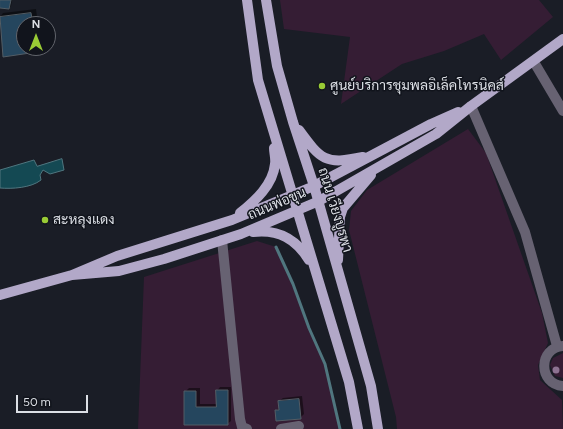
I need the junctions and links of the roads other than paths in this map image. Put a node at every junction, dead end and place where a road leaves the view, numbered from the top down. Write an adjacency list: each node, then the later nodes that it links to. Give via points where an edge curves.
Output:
1 (247, 0): 8 (main road, via 258,80)
2 (266, 0): 7 (main road, ถนน เวียงบูรพา, via 277,66)
3 (563, 39): 4 (main road, ถนนพ่อขุน)
4 (534, 62): 5 (main road, ถนนพ่อขุน); 6 (street)
5 (471, 106): 9 (main road, ถนนพ่อขุน); 10 (main road, ถนนพ่อขุน, via 436,134); 22 (street, via 525,232)
6 (563, 111)
7 (293, 122): 9 (main road, via 319,155 332,161); 11 (main road, ถนน เวียงบูรพา)
8 (273, 131): 12 (main road); 15 (main road, via 275,164 271,180 250,206)
9 (374, 154): 11 (main road, ถนนพ่อขุน)
10 (378, 168): 13 (main road, ถนนพ่อขุน); 18 (main road, via 343,208 340,217)
11 (314, 186): 12 (main road, ถนนพ่อขุน); 13 (main road, ถนน เวียงบูรพา)
12 (293, 195): 14 (main road); 15 (main road, ถนนพ่อขุน)
13 (319, 201): 14 (main road, ถนนพ่อขุน); 18 (main road, ถนน เวียงบูรพา)
14 (298, 210): 16 (main road, ถนนพ่อขุน); 19 (main road)
15 (232, 220): 20 (main road, ถนนพ่อขุน, via 117,256)
16 (241, 234): 17 (main road, ถนนพ่อขุน); 19 (main road, via 263,231 279,233 302,249)
17 (222, 240): 20 (main road, ถนนพ่อขุน, via 119,271); 25 (street, via 240,419 242,427)
18 (337, 267): 28 (main road, ถนน เวียงบูรพา, via 371,386)
19 (317, 272): 27 (main road, via 349,382)
20 (72, 276): 21 (main road, ถนนพ่อขุน)
21 (0, 294)
22 (560, 346): 23 (street, via 545,357 544,370 550,380)
23 (563, 386)
24 (299, 426): 26 (street)
25 (247, 429)
26 (281, 429)
27 (358, 429)
28 (378, 429)

